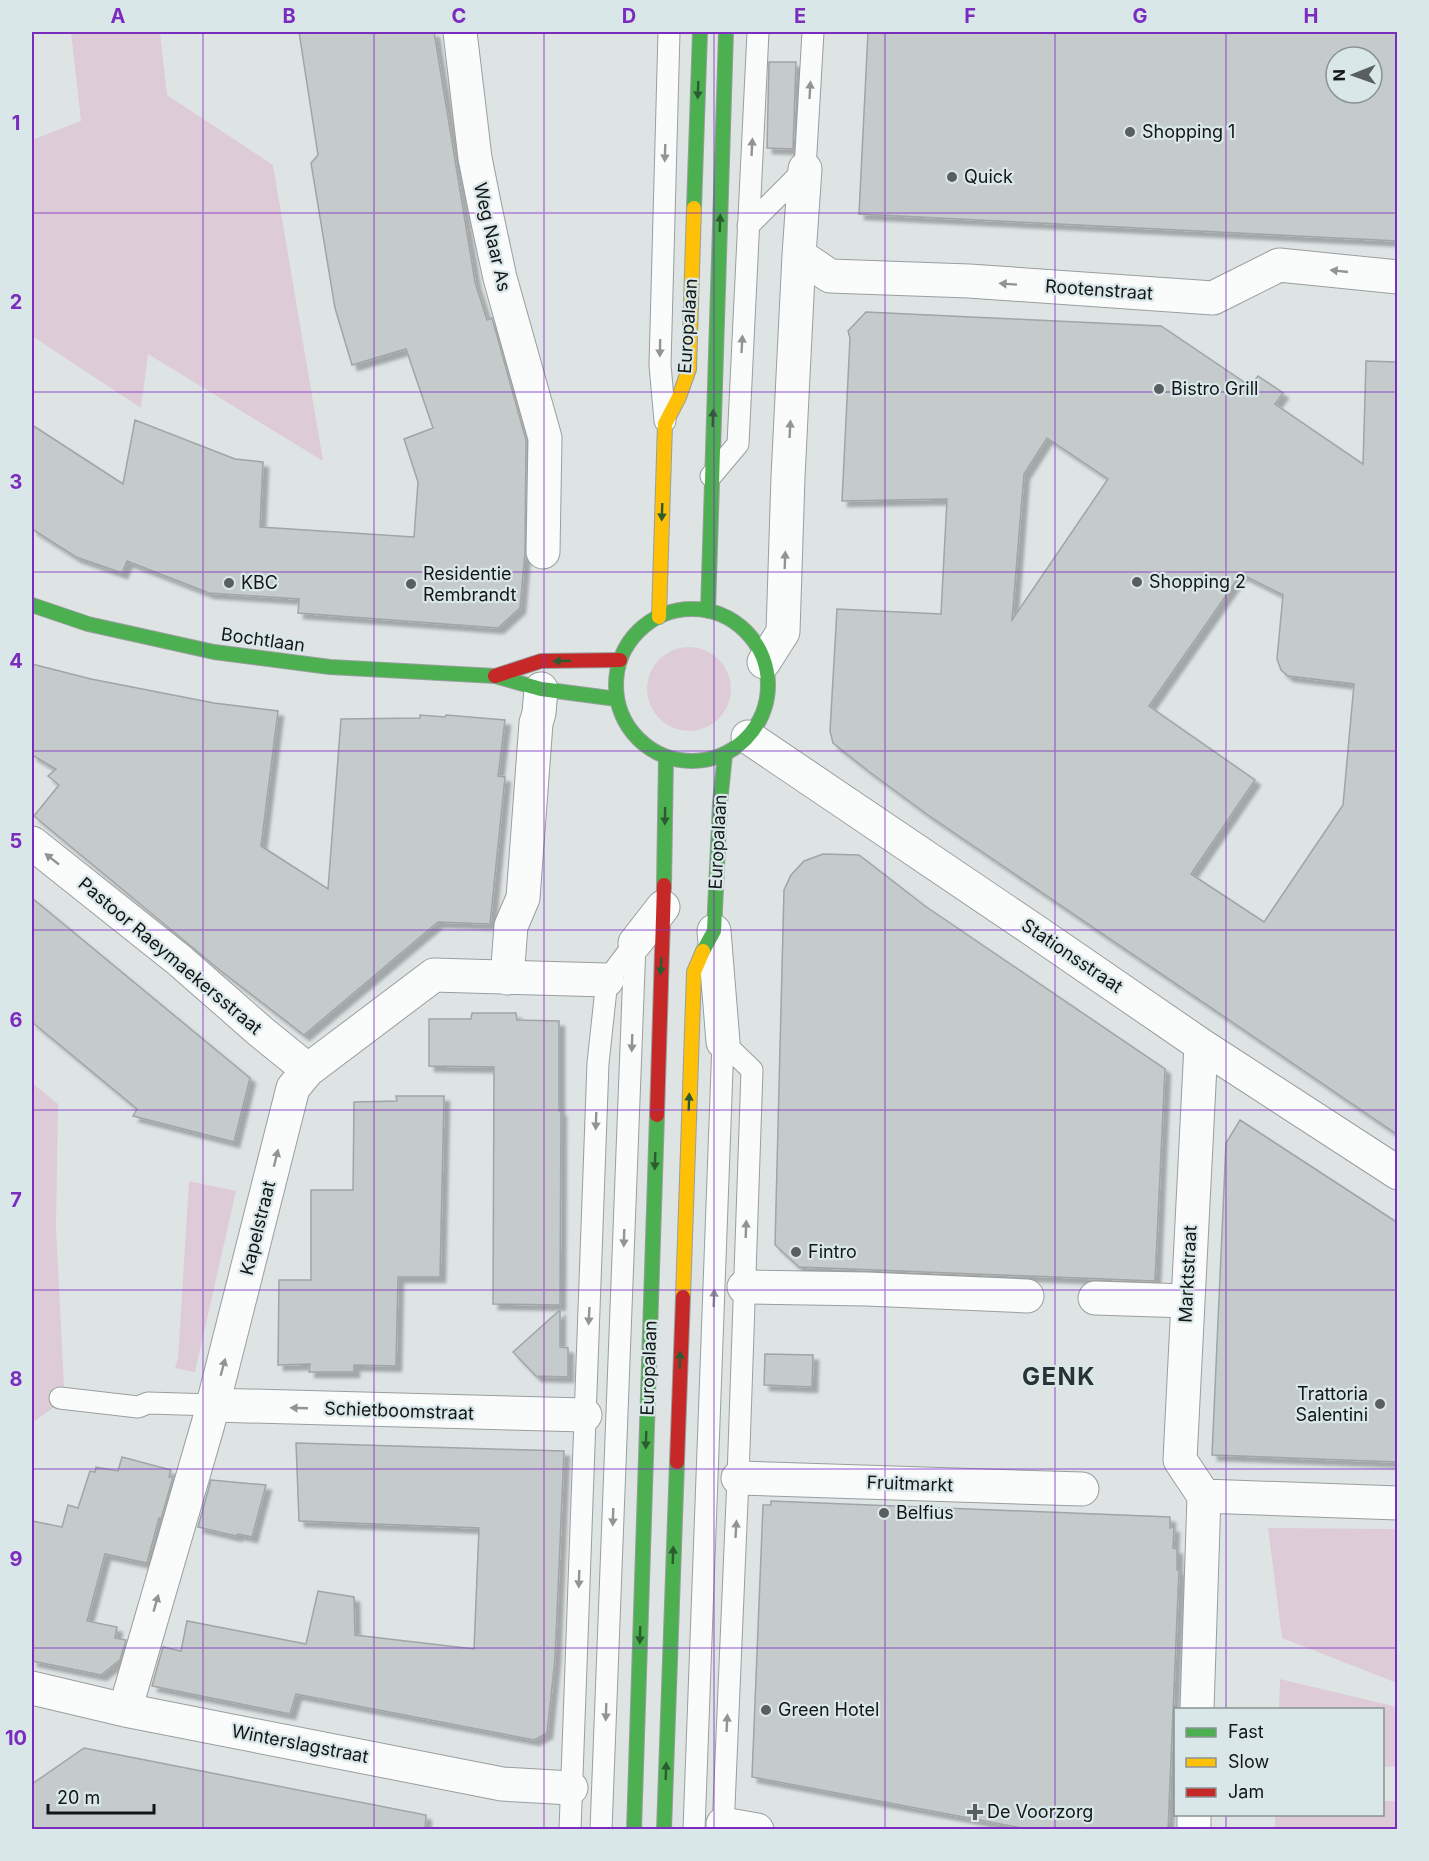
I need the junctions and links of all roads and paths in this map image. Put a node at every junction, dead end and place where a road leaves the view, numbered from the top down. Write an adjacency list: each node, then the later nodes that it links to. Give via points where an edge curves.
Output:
1 (459, 32): 13 (street, Weg Naar As, via 485,208 500,278 545,438)
2 (669, 32): 11 (lane, one-way to 11, via 660,365)
3 (700, 32): 11 (main road, Europalaan, one-way to 11, via 688,369)
4 (726, 32): 12 (main road, Europalaan, one-way to 4)
5 (758, 32): 8 (lane, one-way to 5)
6 (813, 32): 7 (lane, one-way to 6)
7 (805, 169): 8 (lane); 9 (street)
8 (748, 226): 12 (lane, one-way to 8, via 738,444)
9 (798, 255): 10 (street, Rootenstraat, one-way to 9, via 1279,265 1213,298 830,276); 18 (street, one-way to 9, via 783,632)
10 (1398, 277)
11 (665, 424): 16 (main road, Europalaan, one-way to 16)
12 (711, 476): 15 (main road, Europalaan)
13 (543, 552)
14 (32, 605): 19 (main road, Bochtlaan, via 88,624 214,652 330,667)
15 (708, 611): 16 (main road, Europalaan, via 676,611); 18 (main road, Europalaan, via 733,621 752,639)
16 (659, 617): 17 (main road, Europalaan, via 643,627)
17 (620, 660): 19 (main road, Bochtlaan, one-way to 19, via 541,661); 21 (main road, Europalaan)
18 (764, 662): 22 (main road, Europalaan, via 766,702 759,721)
19 (495, 676): 20 (main road, Bochtlaan)
20 (541, 689): 21 (main road, Bochtlaan); 28 (street, via 523,898 511,926)
21 (617, 699): 23 (main road, Europalaan, via 634,735)
22 (736, 746): 23 (main road, Europalaan, via 704,760 687,762); 26 (main road, Europalaan, via 720,802); 31 (street, Stationsstraat, via 778,757)
23 (666, 757): 25 (main road, Europalaan, one-way to 25)
24 (32, 843): 32 (street, Pastoor Raeymaekersstraat, one-way to 24, via 179,960)
25 (663, 908): 27 (street); 52 (main road, Europalaan, one-way to 52)
26 (714, 930): 30 (street, Europalaan); 53 (main road, Europalaan, one-way to 26, via 694,972)
27 (635, 943): 29 (lane); 51 (lane, Europalaan, one-way to 51)
28 (507, 978): 29 (street, Kapelstraat); 32 (street, Kapelstraat, via 434,975)
29 (608, 980): 40 (lane, one-way to 40, via 598,1063)
30 (723, 1042): 34 (lane, one-way to 30, via 752,1070); 49 (lane, Europalaan, one-way to 30)
31 (1201, 1045): 33 (street, Stationsstraat); 37 (street, Marktstraat)
32 (308, 1070): 39 (street, Kapelstraat, one-way to 32, via 293,1088)
33 (1398, 1173)
34 (751, 1288): 35 (street); 41 (lane)
35 (1027, 1296)
36 (1095, 1298): 37 (street)
37 (1187, 1301): 43 (street, Marktstraat, via 1180,1460)
38 (60, 1398): 39 (lane, via 138,1407 148,1403)
39 (213, 1405): 40 (street, Schietboomstraat, one-way to 39); 47 (street, Kapelstraat, one-way to 39)
40 (585, 1415): 48 (lane, one-way to 48)
41 (738, 1478): 42 (street, Fruitmarkt); 49 (lane, one-way to 41)
42 (1082, 1489)
43 (1204, 1496): 44 (street); 46 (street)
44 (1398, 1503)
45 (32, 1688): 47 (street, Winterslagstraat)
46 (1197, 1708)
47 (125, 1710): 48 (street, Winterslagstraat, via 502,1784)
48 (571, 1788): 50 (lane)
49 (713, 1828): 54 (street)
50 (570, 1830)
51 (601, 1830)
52 (634, 1830)
53 (664, 1830)
54 (757, 1830)

